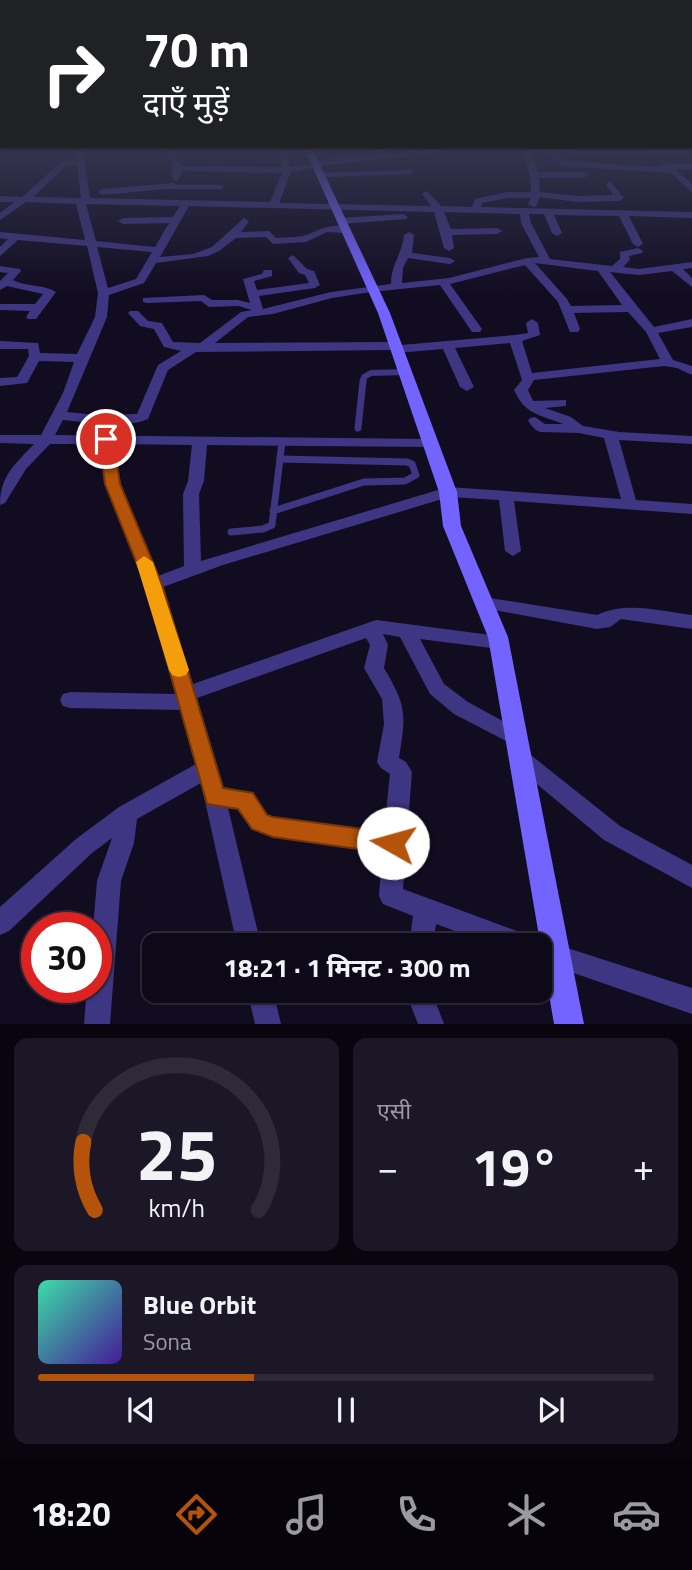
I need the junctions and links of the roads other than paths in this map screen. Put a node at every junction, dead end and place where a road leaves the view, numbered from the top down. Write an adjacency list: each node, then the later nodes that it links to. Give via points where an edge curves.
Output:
1 (84, 198): 11 (street); 12 (street); 35 (street)
2 (168, 198): 12 (street)
3 (277, 198): 14 (street)
4 (330, 198): 24 (main road)
5 (430, 198): 16 (street)
6 (494, 198): 17 (street, via 478,201)
7 (535, 198): 18 (street)
8 (574, 198): 9 (street); 20 (street)
9 (619, 198)
10 (0, 199): 11 (street)
11 (23, 199): 22 (street)
12 (166, 203): 13 (street)
13 (186, 203): 14 (street); 25 (street)
14 (274, 205): 24 (street)
15 (404, 208): 16 (street); 24 (street); 24 (street, via 402,218)
16 (439, 209): 17 (street); 29 (street)
17 (476, 210): 18 (street)
18 (527, 211): 19 (street); 41 (street, via 526,223)
19 (548, 212): 20 (street); 30 (street)
20 (578, 212): 21 (street)
21 (623, 214): 23 (street); 46 (street, via 638,248 624,254 624,262)
22 (0, 217)
23 (690, 217)
24 (340, 219): 32 (street, via 306,239 278,242 269,234); 53 (main road)
25 (174, 220): 26 (street); 38 (street)
26 (123, 221)
27 (244, 221): 32 (street)
28 (497, 231): 29 (street)
29 (448, 232): 36 (street)
30 (557, 233)
31 (0, 235): 34 (street)
32 (235, 235): 38 (street, via 197,258)
33 (408, 235): 39 (street)
34 (15, 237): 35 (street); 37 (street)
35 (94, 246): 38 (street); 54 (street)
36 (449, 248)
37 (0, 253)
38 (155, 255): 54 (street, via 136,284)
39 (407, 256): 42 (street); 52 (street, via 396,273)
40 (293, 258): 55 (street, via 316,285)
41 (545, 260): 43 (street); 46 (street)
42 (450, 261)
43 (527, 261): 49 (street); 60 (street)
44 (692, 265): 45 (street)
45 (674, 267): 46 (street, via 639,272); 51 (street)
46 (607, 268): 58 (street)
47 (0, 269): 50 (street, via 16,271)
48 (268, 272): 55 (street, via 248,279)
49 (443, 281): 52 (street); 64 (street)
50 (3, 284): 57 (street, via 50,292 35,313)
51 (692, 284)
52 (397, 286): 53 (street)
53 (373, 289): 59 (street); 71 (main road)
54 (104, 293): 73 (street, via 101,317)
55 (253, 294): 59 (street)
56 (147, 300): 59 (street, via 204,298 209,303 237,303)
57 (0, 307)
58 (631, 307): 60 (street); 66 (street)
59 (259, 310): 70 (street, via 242,316)
60 (566, 310): 65 (street)
61 (134, 313): 70 (street, via 144,324 159,326 170,346)
62 (532, 323): 67 (street, via 534,335)
63 (692, 323): 66 (street)
64 (476, 329)
65 (574, 329)
66 (651, 331): 74 (street)
67 (515, 339): 69 (street); 77 (street)
68 (0, 345): 72 (street, via 34,346)
69 (448, 346): 71 (street); 79 (street)
70 (197, 348): 71 (street); 83 (street, via 162,369 143,416)
71 (397, 348): 76 (main road)
72 (35, 356): 73 (street); 78 (street, via 22,380)
73 (83, 358): 82 (street)
74 (667, 363): 75 (street, via 680,363); 77 (street)
75 (692, 371)
76 (405, 372): 85 (lane, via 364,376); 94 (main road)
77 (527, 378): 81 (street, via 521,390)
78 (0, 382)
79 (467, 387)
80 (561, 404): 81 (street)
81 (531, 405): 86 (street)
82 (59, 415): 83 (street); 88 (street)
83 (113, 419): 90 (street)
84 (535, 421): 86 (street, via 541,428)
85 (358, 428)
86 (579, 429): 87 (street)
87 (610, 433): 91 (street); 99 (street)
88 (47, 438): 89 (street); 90 (street); 98 (street, via 20,467)
89 (0, 439)
90 (107, 439): 92 (street); 105 (street, via 113,484)
91 (692, 440)
92 (201, 441): 93 (street); 104 (street, via 191,494)
93 (282, 442): 94 (street); 95 (lane)
94 (430, 443): 96 (main road)
95 (280, 459): 101 (lane); 101 (lane, via 407,462 416,475 405,481 364,482)
96 (448, 492): 97 (street); 104 (street); 106 (main road, via 452,526)
97 (506, 496): 99 (street); 103 (street)
98 (0, 500)
99 (630, 505): 100 (street)
100 (692, 509)
101 (274, 511): 102 (lane, via 268,528)
102 (230, 532)
103 (513, 551)
104 (193, 570): 105 (street)
105 (153, 584): 111 (street)
106 (484, 603): 107 (street, via 597,622 621,613); 110 (main road)
107 (692, 622)
108 (371, 629): 109 (street); 111 (street); 117 (street, via 379,645 374,668 392,699 394,724 388,762 401,772)
109 (405, 629): 110 (street); 113 (street, via 437,689)
110 (499, 642): 113 (main road)
111 (187, 698): 112 (street); 114 (street)
112 (70, 700)
113 (518, 748): 118 (street, via 611,833); 124 (main road)
114 (208, 768): 115 (street); 116 (street)
115 (215, 797): 117 (street, via 245,800 260,822 273,827); 121 (street)
116 (127, 814): 120 (street, via 84,846); 130 (street, via 109,881)
117 (393, 843): 119 (street, via 391,896)
118 (692, 877)
119 (426, 910): 122 (street); 123 (street)
120 (0, 923)
121 (246, 933)
122 (423, 933)
123 (492, 933)
124 (544, 933)
125 (552, 954): 127 (street)
126 (552, 968): 133 (main road)
127 (692, 1001)
128 (263, 1003): 131 (street)
129 (423, 1003): 132 (street)
130 (97, 1024)
131 (268, 1024)
132 (431, 1024)
133 (569, 1024)

